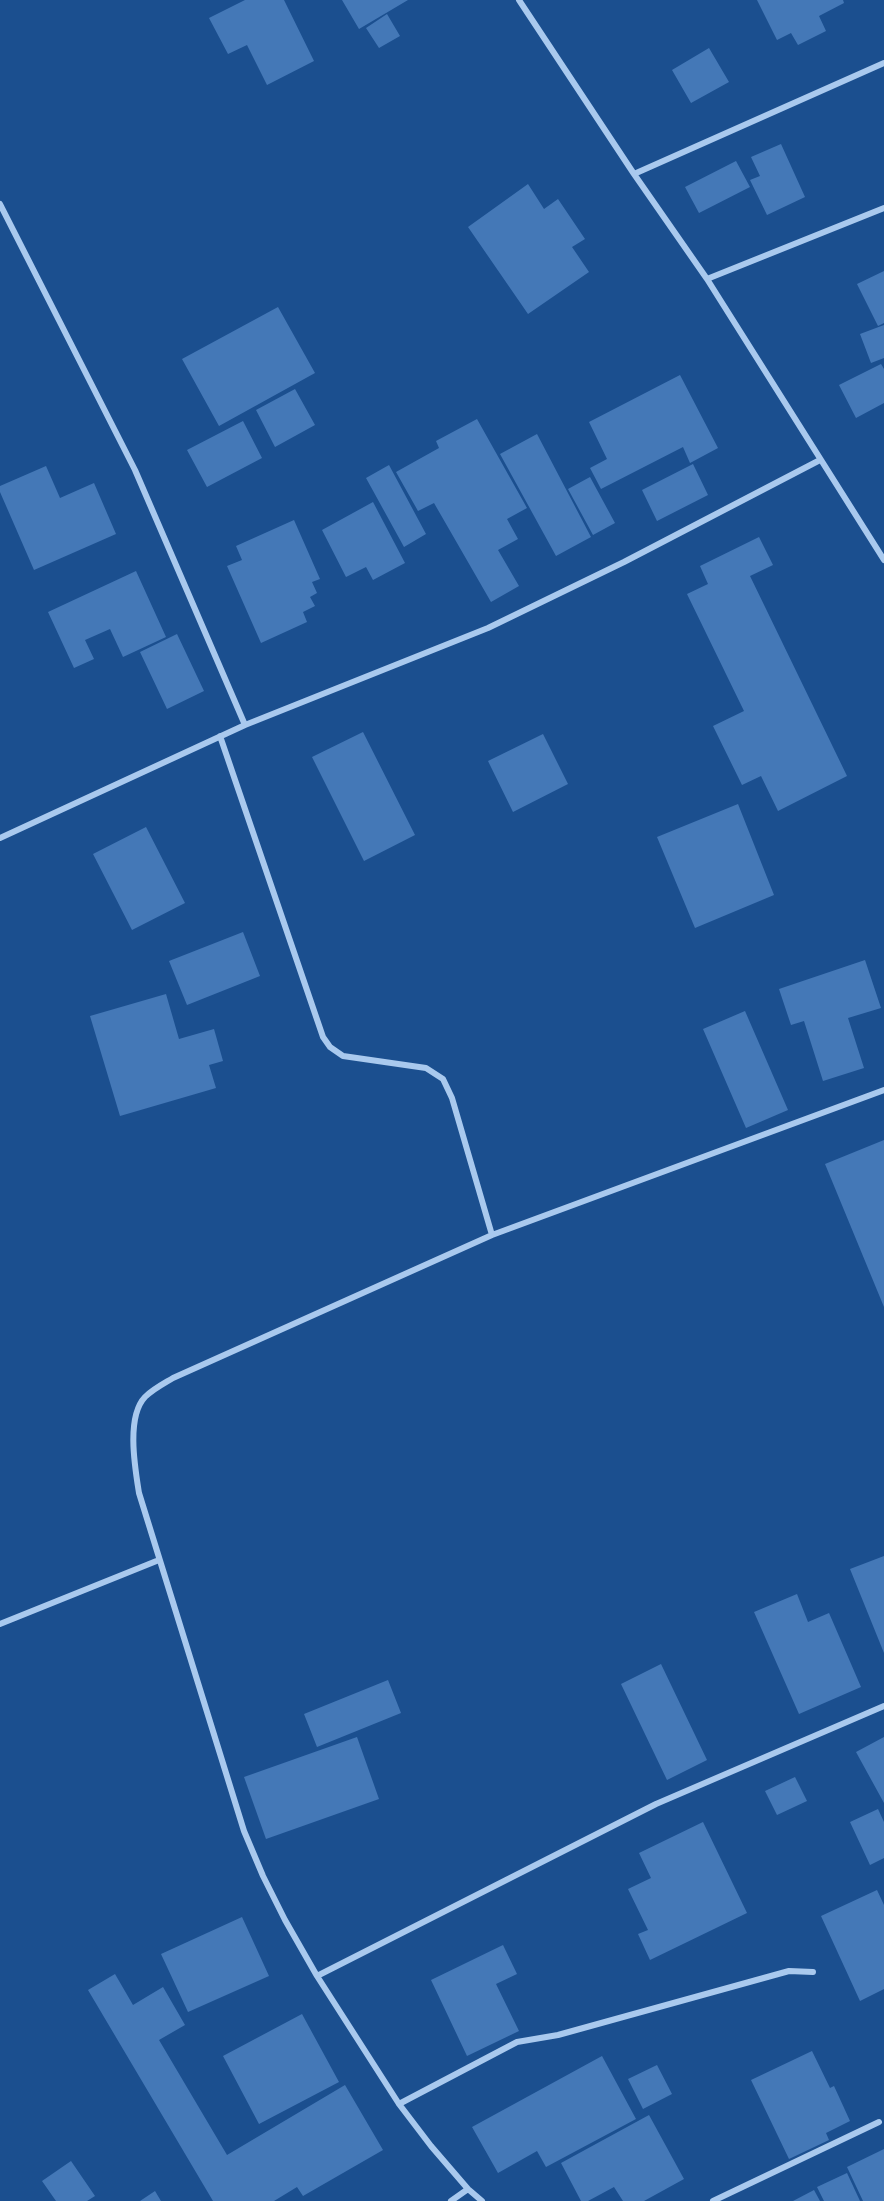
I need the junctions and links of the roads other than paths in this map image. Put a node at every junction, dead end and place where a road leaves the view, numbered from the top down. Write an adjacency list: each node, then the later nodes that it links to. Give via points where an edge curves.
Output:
1 (519, 0): 3 (street)
2 (884, 63): 3 (street)
3 (634, 174): 6 (street)
4 (0, 204): 9 (street, via 135,470)
5 (884, 208): 6 (street)
6 (707, 279): 7 (street)
7 (820, 460): 8 (street); 9 (street, via 488,628)
8 (884, 560)
9 (245, 725): 10 (street)
10 (220, 736): 11 (street); 13 (street, via 323,1037 343,1056 426,1068 443,1079)
11 (0, 838)
12 (884, 1090): 13 (street)
13 (492, 1235): 14 (street, via 173,1378 144,1398 137,1413 133,1460)
14 (159, 1560): 15 (street); 18 (street, via 254,1857)
15 (0, 1624)
16 (884, 1706): 18 (street, via 656,1804)
17 (813, 1972): 19 (street, via 789,1971 558,2035 517,2042)
18 (317, 1976): 19 (street)
19 (399, 2104): 21 (street)
20 (879, 2122): 24 (street)
21 (468, 2189): 22 (street); 23 (street)
22 (451, 2201)
23 (482, 2201)
24 (713, 2201)

